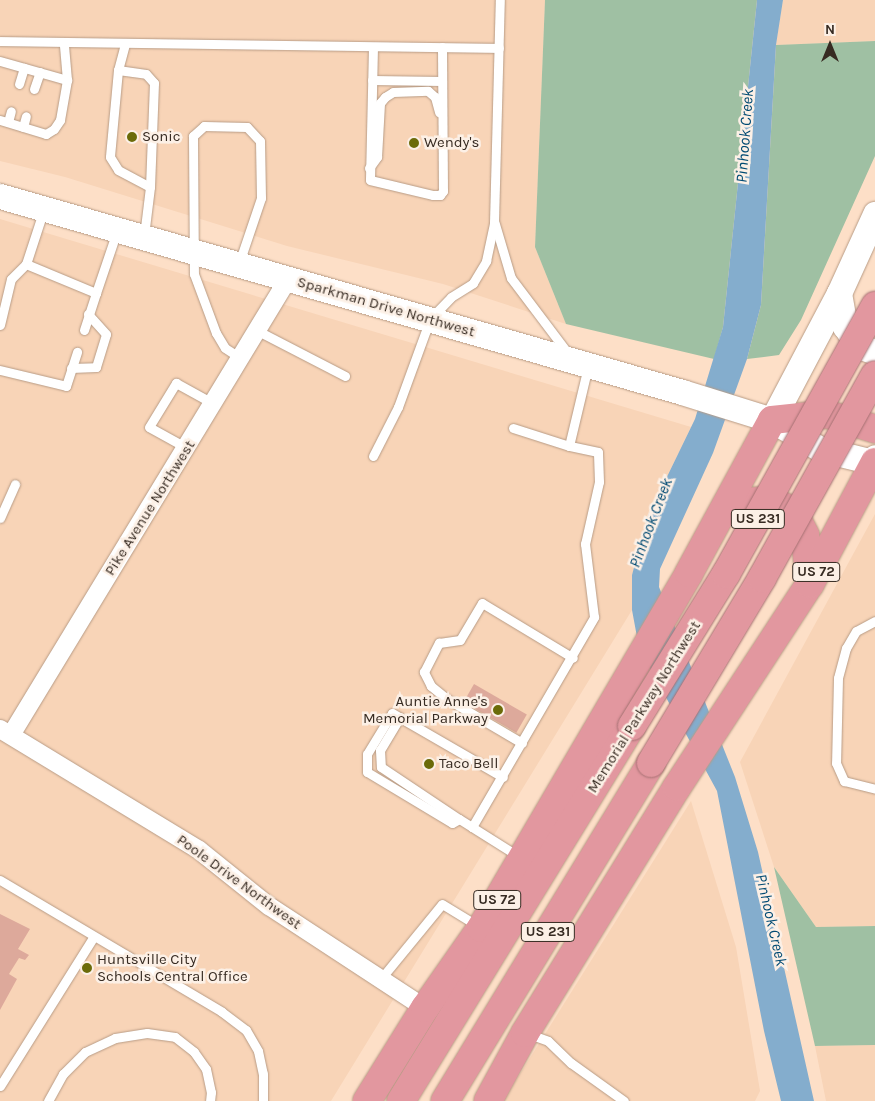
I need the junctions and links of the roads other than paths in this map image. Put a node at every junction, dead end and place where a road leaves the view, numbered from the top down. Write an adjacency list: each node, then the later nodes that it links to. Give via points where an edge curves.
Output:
1 (500, 0): 7 (lane)
2 (0, 41): 3 (lane)
3 (64, 43): 4 (lane); 12 (lane)
4 (125, 44): 5 (lane); 10 (lane)
5 (374, 47): 6 (lane); 13 (lane)
6 (442, 47): 7 (lane); 14 (lane)
7 (499, 48): 27 (lane)
8 (0, 61): 9 (lane)
9 (24, 68): 11 (lane); 15 (lane)
10 (118, 70): 23 (lane, via 110,157 118,170); 23 (lane, via 146,74 154,83)
11 (40, 72): 12 (lane); 16 (lane)
12 (67, 80): 21 (lane, via 60,120 54,129 46,134)
13 (372, 80): 14 (lane); 22 (lane)
14 (442, 81): 20 (lane)
15 (19, 84)
16 (34, 89)
17 (11, 112): 19 (lane)
18 (26, 116): 21 (lane)
19 (4, 121): 21 (lane)
20 (443, 124): 22 (lane, via 440,195 375,183 370,180); 22 (lane, via 435,97 428,91 393,92 380,103 377,157)
21 (23, 126)
22 (369, 168)
23 (150, 187): 29 (lane)
24 (0, 196): 25 (main road, Sparkman Drive Northwest)
25 (45, 209): 28 (main road, Sparkman Drive Northwest); 31 (lane)
26 (875, 214): 35 (main road)
27 (494, 222): 38 (lane, via 486,261 473,283 451,297); 45 (lane, via 512,278)
28 (117, 230): 29 (main road, Sparkman Drive Northwest); 34 (lane)
29 (144, 238): 30 (main road, Sparkman Drive Northwest)
30 (196, 252): 32 (main road, Sparkman Drive Northwest); 32 (lane, via 192,214 193,136 204,126 247,127 260,141 261,198); 44 (lane, via 194,274 202,299 226,348)
31 (26, 264): 34 (lane); 39 (lane, via 11,279)
32 (238, 266): 33 (main road, Sparkman Drive Northwest)
33 (288, 279): 38 (main road, Sparkman Drive Northwest); 41 (street, Pike Avenue Northwest)
34 (96, 293): 37 (lane)
35 (839, 293): 43 (main road, via 845,326 858,346); 51 (main road)
36 (875, 306): 83 (highway, Memorial Parkway Northwest / US 231, bridge, via 726,574)
37 (88, 314): 40 (lane); 46 (lane, via 106,334 96,367)
38 (430, 319): 45 (main road, Sparkman Drive Northwest); 56 (lane, via 398,407)
39 (0, 324)
40 (84, 330)
41 (258, 331): 44 (street, Pike Avenue Northwest); 48 (lane)
42 (76, 352): 46 (lane)
43 (875, 352)
44 (242, 359): 50 (street, Pike Avenue Northwest)
45 (580, 361): 51 (main road, Sparkman Drive Northwest); 54 (lane)
46 (72, 368): 47 (lane, via 66,386)
47 (0, 370)
48 (345, 376)
49 (875, 376): 84 (highway, US 231, bridge, via 762,578)
50 (214, 404): 55 (street, Pike Avenue Northwest); 55 (lane, via 176,382 149,427)
51 (772, 420): 53 (highway, Sparkman Drive Northwest, via 828,414); 57 (main road, Sparkman Drive Northwest, via 820,449); 60 (highway, US 72)
52 (513, 428): 54 (lane)
53 (875, 429)
54 (569, 446): 63 (lane, via 598,452 599,482 585,544 594,617)
55 (187, 448): 65 (street, Pike Avenue Northwest)
56 (373, 456)
57 (874, 460): 61 (highway, US 72)
58 (15, 484): 59 (lane)
59 (0, 518)
60 (718, 519): 61 (highway, via 746,501 771,500 793,511 805,535); 71 (highway, US 72)
61 (810, 584): 77 (highway, US 72, via 678,787)
62 (875, 621): 68 (lane, via 856,631 846,648 838,678 836,763 844,781)
63 (573, 658): 66 (lane); 66 (lane, via 482,603 460,640 439,643 424,672 431,686 447,700)
64 (396, 715): 67 (lane); 69 (lane, via 380,750 381,767); 69 (lane, via 367,754 367,772 452,823)
65 (6, 732): 75 (street, Poole Drive Northwest, via 199,850 269,906)
66 (522, 744): 67 (lane)
67 (502, 777): 70 (lane)
68 (875, 789)
69 (459, 819): 70 (lane)
70 (472, 827): 71 (lane)
71 (520, 857): 73 (highway, US 72)
72 (0, 880): 74 (lane)
73 (481, 928): 75 (lane, via 442,904); 76 (highway, US 72)
74 (93, 938): 78 (lane); 81 (lane, via 222,1012 246,1030 258,1051 263,1074)
75 (379, 981): 76 (street, Poole Drive Northwest)
76 (425, 1008): 82 (highway, US 72)
77 (525, 1033): 85 (highway, US 72); 86 (lane, via 548,1041 571,1063)
78 (0, 1086)
79 (48, 1101): 80 (lane, via 63,1074 85,1052 115,1038 147,1032 175,1036 194,1052 206,1069 212,1092)
80 (210, 1101)
81 (263, 1101)
82 (367, 1101)
83 (401, 1101)
84 (445, 1101)
85 (488, 1101)
86 (624, 1101)

